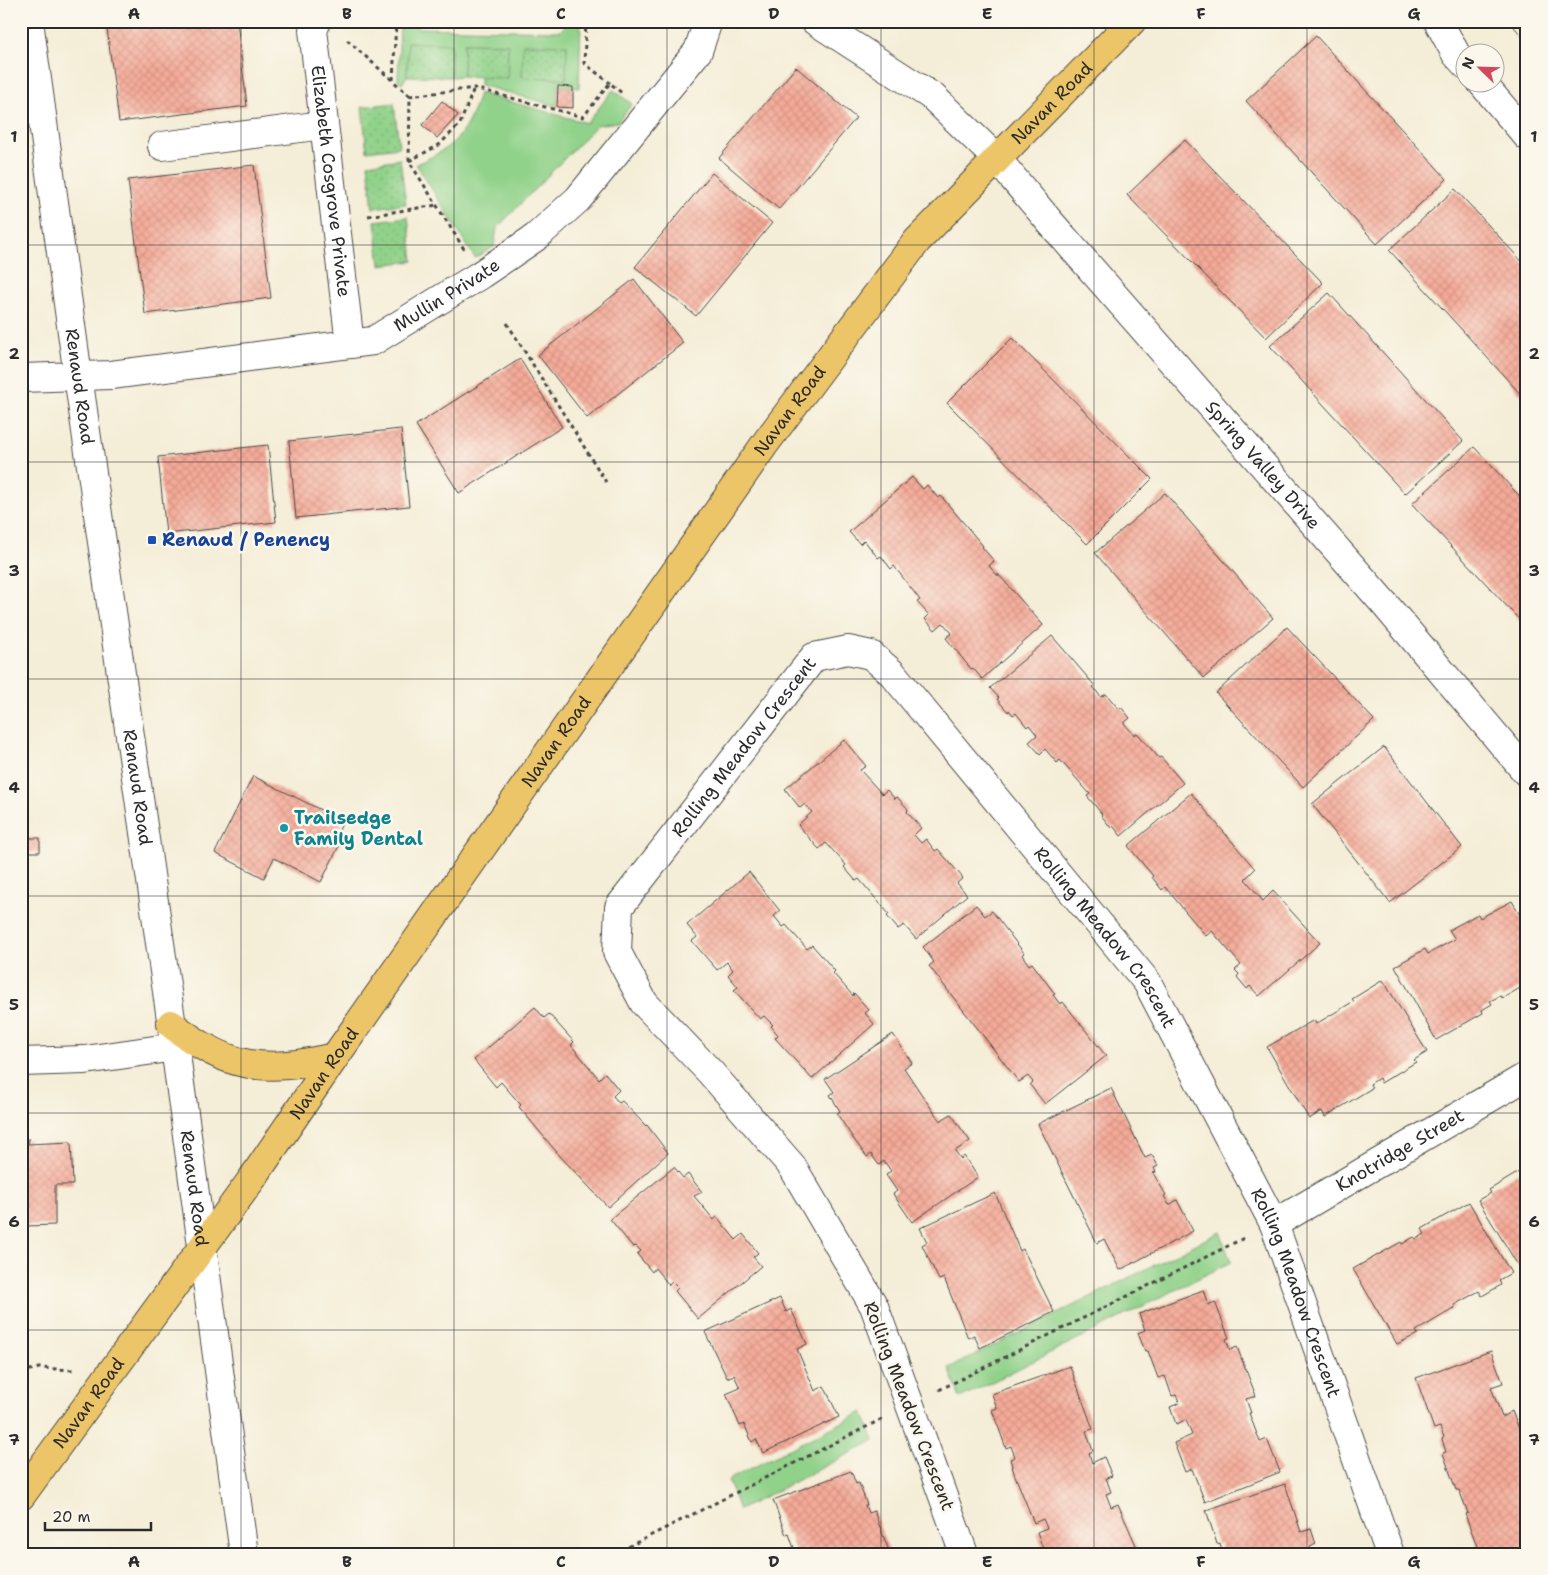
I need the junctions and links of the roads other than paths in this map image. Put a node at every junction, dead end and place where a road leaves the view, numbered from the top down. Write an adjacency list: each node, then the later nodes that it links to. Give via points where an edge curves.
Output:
1 (29, 21): 14 (street, Renaud Road)
2 (316, 21): 9 (street, Elizabeth Cosgrove Private, via 313,30)
3 (708, 21): 13 (street, Mullin Private, via 698,51 578,199 536,237 373,341)
4 (815, 21): 12 (street, via 933,96)
5 (1132, 21): 12 (main road, Navan Road)
6 (1438, 21): 7 (street)
7 (1456, 54)
8 (1489, 92): 10 (street)
9 (323, 125): 11 (street); 13 (street, Elizabeth Cosgrove Private)
10 (1527, 136)
11 (162, 146)
12 (997, 160): 16 (street, Spring Valley Drive, via 1382,601); 18 (main road, Navan Road, via 918,241 767,441)
13 (350, 344): 14 (street, Mullin Private, via 112,375)
14 (78, 376): 15 (street, Mullin Private); 17 (street, Renaud Road)
15 (21, 378)
16 (1527, 773)
17 (173, 1035): 18 (main road, via 194,1042 218,1056 252,1065 304,1064); 19 (street, via 85,1060); 22 (street, Renaud Road)
18 (335, 1057): 22 (main road, Navan Road)
19 (21, 1062)
20 (1527, 1076): 21 (street, Knotridge Street)
21 (1274, 1224): 25 (street, Rolling Meadow Crescent, via 1147,982 892,673 871,655 848,650 814,657 619,907 617,952 644,1004 711,1073 792,1166 874,1306); 26 (street, Rolling Meadow Crescent)
22 (202, 1247): 23 (main road, Navan Road); 24 (street, Renaud Road)
23 (21, 1496)
24 (244, 1554)
25 (964, 1554)
26 (1390, 1554)

